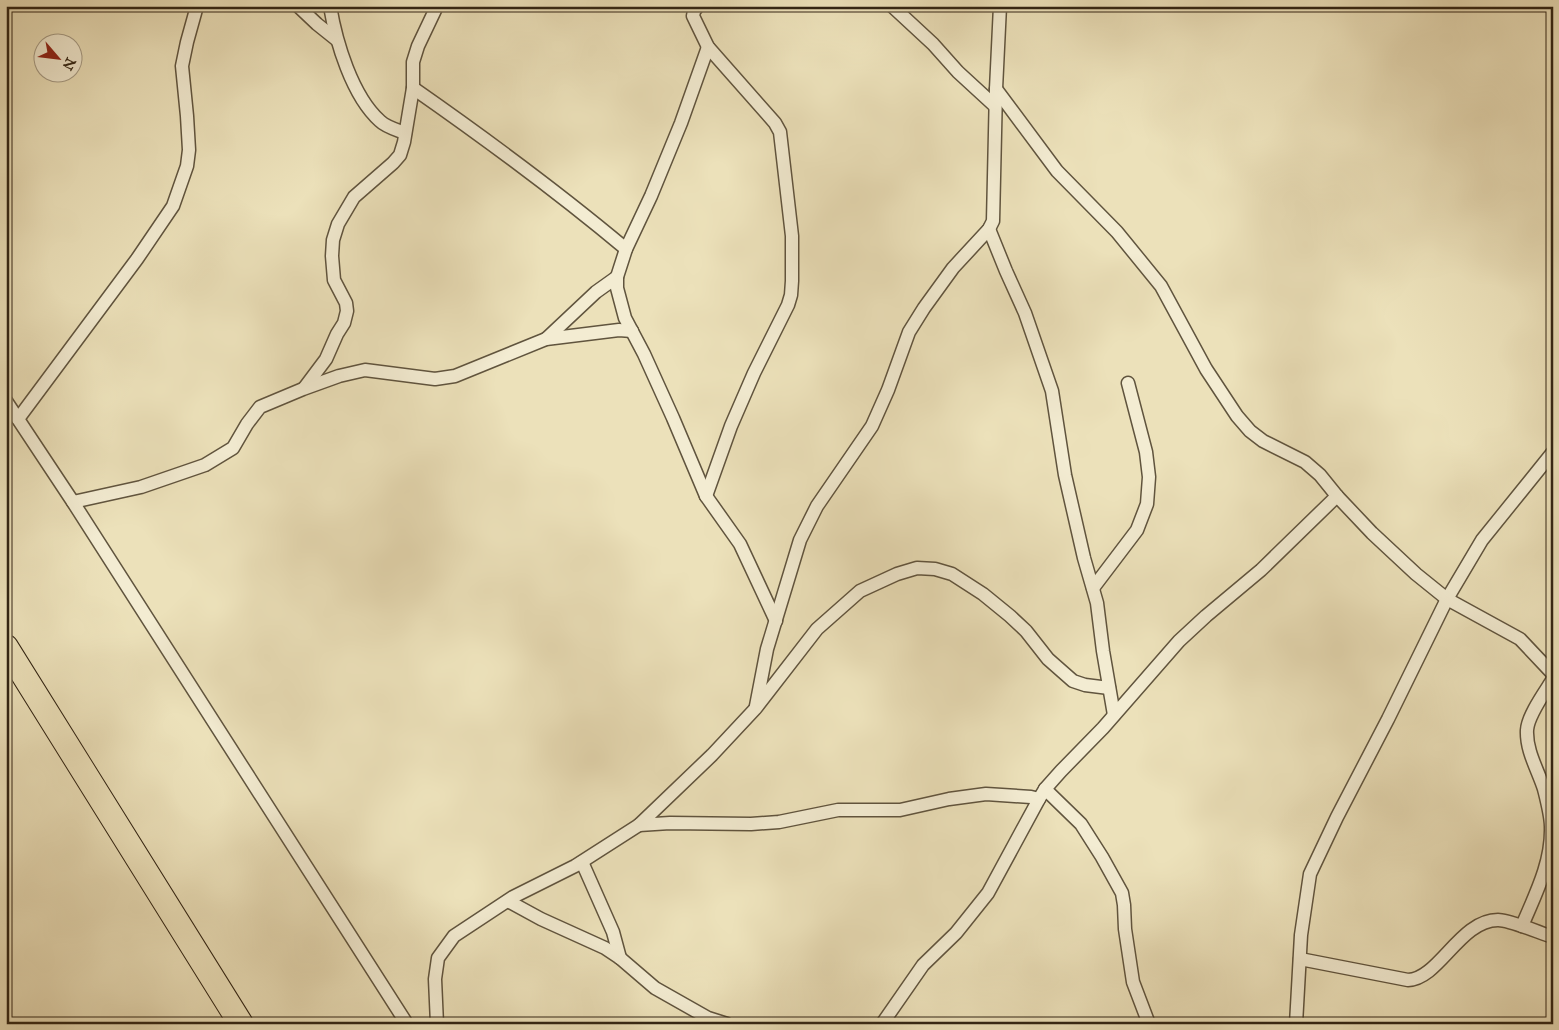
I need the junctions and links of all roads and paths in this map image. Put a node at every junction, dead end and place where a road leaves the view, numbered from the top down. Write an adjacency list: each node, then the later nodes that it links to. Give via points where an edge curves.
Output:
1 (197, 6): 22 (street, via 182,66 189,150 173,206)
2 (298, 6): 8 (street)
3 (330, 6): 8 (street)
4 (437, 6): 10 (street, via 413,62)
5 (698, 6): 9 (street, via 693,16)
6 (892, 6): 12 (street)
7 (1000, 6): 11 (street)
8 (337, 40): 13 (street, via 360,97 381,122)
9 (708, 47): 15 (street, via 681,123); 24 (street, via 776,123 780,132 792,236 792,281 788,305 731,426)
10 (413, 88): 13 (street); 15 (street)
11 (996, 89): 12 (street); 25 (street, via 1058,171 1116,232 1161,286 1206,369 1237,416 1263,441 1305,462)
12 (995, 106): 14 (street, via 994,201 993,221)
13 (405, 133): 20 (street, via 400,154 354,197 338,224 333,240 334,280 346,303 346,317 326,359)
14 (989, 229): 27 (street, via 1039,350 1052,392 1065,475); 29 (street, via 953,268 909,332 872,426 817,506 800,540)
15 (626, 249): 16 (street)
16 (618, 277): 17 (street, via 617,288); 18 (street, via 596,292)
17 (632, 331): 18 (street); 24 (street)
18 (546, 339): 20 (street, via 456,376 435,379 365,370)
19 (1128, 383): 27 (street, via 1146,452 1149,477 1147,504 1137,530)
20 (303, 389): 26 (street, via 260,407 233,448 204,465 141,487)
21 (6, 401): 22 (street)
22 (18, 419): 26 (street)
23 (1553, 452): 28 (street, via 1482,540)
24 (706, 496): 29 (street, via 740,544)
25 (1337, 496): 28 (street, via 1372,533); 35 (street, via 1261,570 1179,641)
26 (73, 502): 46 (street)
27 (1092, 588): 33 (street)
28 (1447, 599): 31 (street, via 1520,639); 43 (street, via 1310,874)
29 (776, 622): 34 (street, via 767,648)
30 (6, 647): 45 (highway)
31 (1553, 674)
32 (1553, 679): 40 (street, via 1538,702 1527,729 1529,749 1544,790 1551,826 1550,850 1544,873)
33 (1109, 688): 34 (street, via 1073,681 984,594 952,574 917,568 860,591 817,629); 35 (street)
34 (755, 709): 37 (street)
35 (1114, 716): 36 (street)
36 (1042, 794): 37 (street, via 1031,797 986,794 900,810 838,810 779,822); 49 (street, via 988,893 956,933 923,965); 50 (street, via 1081,824 1122,893 1133,982)
37 (639, 825): 38 (street)
38 (582, 862): 39 (street); 42 (street, via 613,932)
39 (508, 901): 42 (street); 47 (street, via 454,936 438,958 435,979)
40 (1522, 926): 41 (street); 43 (street, via 1498,920 1479,925 1428,973 1416,980)
41 (1553, 937)
42 (620, 958): 44 (street, via 655,988)
43 (1300, 959): 51 (street)
44 (706, 1021): 48 (street)
45 (241, 1024)
46 (407, 1024)
47 (437, 1024)
48 (727, 1024)
49 (882, 1024)
50 (1148, 1024)
51 (1296, 1024)

